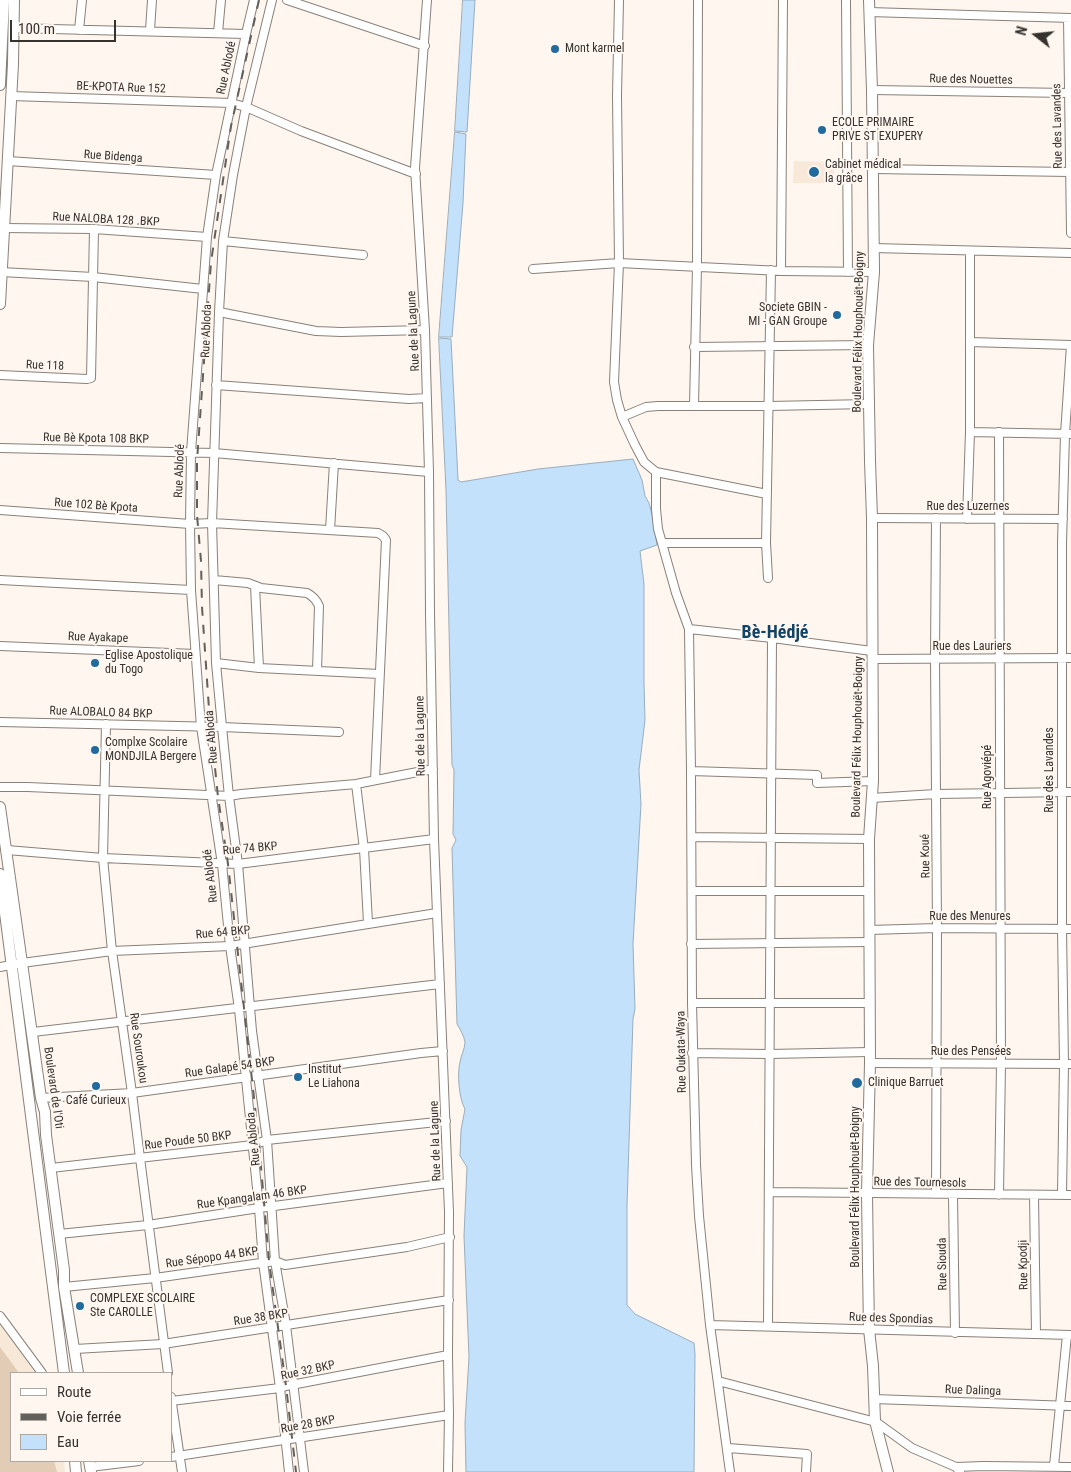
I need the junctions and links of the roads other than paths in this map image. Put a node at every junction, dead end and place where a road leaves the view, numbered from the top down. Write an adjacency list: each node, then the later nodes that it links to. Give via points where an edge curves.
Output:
1 (4, 0): 17 (main road)
2 (14, 0): 18 (main road)
3 (82, 0): 19 (street)
4 (152, 0): 20 (street)
5 (221, 0): 21 (street)
6 (254, 0): 22 (street, Rue Ablodé)
7 (272, 0): 29 (street, Rue Abloda)
8 (287, 0): 23 (street)
9 (427, 0): 23 (street, Rue de la Lagune)
10 (619, 0): 45 (street)
11 (698, 0): 46 (street)
12 (783, 0): 49 (street)
13 (846, 0): 51 (street)
14 (869, 0): 15 (main road, Boulevard Félix Houphouët-Boigny)
15 (869, 12): 16 (street); 25 (main road, Boulevard Félix Houphouët-Boigny)
16 (1069, 18): 26 (street, Rue des Lavandes)
17 (1, 22): 24 (main road)
18 (12, 28): 19 (street); 27 (main road)
19 (79, 30): 20 (street)
20 (150, 30): 21 (street)
21 (218, 33): 22 (street)
22 (246, 34): 28 (street, Rue Ablodé)
23 (425, 46): 34 (street, Rue de la Lagune)
24 (0, 86)
25 (872, 90): 26 (street, Rue des Nouettes); 31 (main road, Boulevard Félix Houphouët-Boigny)
26 (1069, 93): 32 (street, Rue des Lavandes)
27 (11, 96): 28 (street, BE-KPOTA Rue 152); 30 (main road)
28 (231, 103): 29 (street, BE-KPOTA Rue 152); 33 (street, Rue Ablodé)
29 (246, 107): 34 (street, BE-KPOTA Rue 152); 40 (street, Rue Abloda)
30 (8, 161): 33 (street, Rue Bidenga); 35 (main road)
31 (873, 169): 32 (street); 41 (main road, Boulevard Félix Houphouët-Boigny)
32 (1070, 172): 38 (street, Rue des Lavandes)
33 (216, 174): 39 (street, Rue Ablodé)
34 (416, 174): 57 (street, Rue de la Lagune)
35 (3, 194): 36 (main road)
36 (4, 228): 37 (street, Rue NALOBA 128 .BKP); 50 (main road)
37 (94, 229): 39 (street, Rue NALOBA 128 .BKP); 53 (street)
38 (1071, 233)
39 (208, 237): 54 (street, Rue Ablodé)
40 (223, 241): 44 (street); 56 (street, Rue Abloda)
41 (873, 248): 42 (street); 52 (main road, Boulevard Félix Houphouët-Boigny)
42 (970, 251): 43 (street); 58 (street)
43 (1071, 253)
44 (363, 255)
45 (619, 263): 46 (street); 47 (street); 69 (street, via 614,382)
46 (697, 266): 48 (street); 61 (street)
47 (533, 269)
48 (771, 270): 49 (street); 62 (street)
49 (781, 271): 51 (street)
50 (1, 272): 53 (street); 55 (main road)
51 (848, 272): 52 (street)
52 (874, 272): 59 (main road, Boulevard Félix Houphouët-Boigny)
53 (93, 277): 54 (street); 63 (street, Rue 118, via 91,378)
54 (203, 289): 74 (street, Rue Ablodé)
55 (0, 304)
56 (219, 312): 57 (street, via 316,332); 64 (street, Rue Abloda)
57 (425, 330): 65 (street, Rue de la Lagune)
58 (970, 342): 60 (street); 70 (street)
59 (868, 345): 62 (street); 66 (main road, Boulevard Félix Houphouët-Boigny)
60 (1071, 345): 72 (street, Rue des Lavandes)
61 (694, 347): 62 (street); 67 (street)
62 (769, 347): 68 (street)
63 (0, 376)
64 (216, 385): 65 (street); 75 (street, Rue Abloda)
65 (427, 398): 77 (street, Rue de la Lagune)
66 (869, 404): 68 (street); 81 (main road, Boulevard Félix Houphouët-Boigny)
67 (694, 406): 68 (street); 69 (street, via 650,406)
68 (769, 406): 79 (street)
69 (622, 417): 78 (street, via 644,462)
70 (970, 432): 71 (street); 84 (street)
71 (999, 432): 72 (street); 83 (street, Rue Agoviépé)
72 (1068, 434): 85 (street, Rue des Lavandes)
73 (0, 448): 74 (street, Rue Bè Kpota 108 BKP)
74 (191, 452): 75 (street, Rue Bè Kpota 108 BKP); 87 (street, Rue Ablodé)
75 (214, 453): 76 (street, Rue Bè Kpota 108 BKP); 86 (street, Rue Abloda)
76 (334, 463): 77 (street, Rue Bè Kpota 108 BKP); 88 (street)
77 (429, 472): 114 (street, Rue de la Lagune)
78 (656, 472): 79 (street); 89 (street, Rue Oukata-Waya, via 657,519)
79 (767, 494): 90 (street)
80 (0, 510): 87 (street, Rue 102 Bè Kpota)
81 (872, 518): 82 (street, Rue des Luzernes); 100 (main road, Boulevard Félix Houphouët-Boigny)
82 (936, 518): 84 (street, Rue des Luzernes); 101 (street, Rue Koué)
83 (999, 518): 84 (street, Rue des Luzernes); 85 (street, Rue des Luzernes); 102 (street, Rue Agoviépé)
84 (967, 519)
85 (1063, 519): 103 (street, Rue des Lavandes)
86 (212, 523): 87 (street, Rue 102 Bè Kpota); 88 (street, Rue 102 Bè Kpota); 93 (street, Rue Abloda)
87 (190, 524): 95 (street, Rue Ablodé)
88 (330, 530): 108 (street, Rue 102 Bè Kpota, via 378,533 386,540)
89 (662, 543): 90 (street); 96 (street, Rue Oukata-Waya)
90 (766, 543): 91 (street)
91 (768, 578)
92 (0, 580): 95 (street)
93 (214, 580): 94 (street); 105 (street, Rue Abloda)
94 (255, 586): 106 (street); 107 (street, via 307,593 316,600 319,606)
95 (191, 590): 99 (street, Rue Ablodé)
96 (689, 629): 97 (street, Rue des Lauriers); 115 (street, Rue Oukata-Waya)
97 (772, 638): 100 (street, Rue des Lauriers); 116 (street)
98 (0, 646): 99 (street, Rue Ayakape)
99 (196, 654): 111 (street, Rue Ablodé)
100 (872, 655): 101 (street, Rue des Lauriers); 118 (main road, Boulevard Félix Houphouët-Boigny)
101 (935, 658): 102 (street, Rue des Lauriers); 124 (street, Rue Koué)
102 (1000, 658): 103 (street, Rue des Lauriers); 125 (street, Rue Agoviépé)
103 (1062, 658): 104 (street, Rue des Lauriers); 122 (street, Rue des Lavandes)
104 (1071, 658)
105 (216, 663): 106 (street); 112 (street, Rue Abloda)
106 (259, 668): 107 (street)
107 (318, 671): 108 (street)
108 (379, 674): 117 (street)
109 (0, 722): 110 (street, Rue ALOBALO 84 BKP)
110 (106, 724): 111 (street, Rue ALOBALO 84 BKP); 121 (street, Rue Souroukou)
111 (201, 727): 112 (street, Rue ALOBALO 84 BKP); 126 (street, Rue Ablodé)
112 (222, 727): 113 (street, Rue ALOBALO 84 BKP); 127 (street, Rue Abloda)
113 (339, 732)
114 (433, 769): 117 (street); 134 (street, Rue de la Lagune)
115 (692, 771): 116 (street); 131 (street, Rue Oukata-Waya)
116 (771, 774): 118 (street, via 818,776 817,784); 132 (street)
117 (375, 780): 119 (street)
118 (873, 781): 128 (main road, Boulevard Félix Houphouët-Boigny)
119 (356, 784): 127 (street); 135 (street)
120 (0, 787): 121 (street)
121 (104, 791): 126 (street); 137 (street, Rue Souroukou)
122 (1061, 792): 123 (street); 125 (street); 149 (street, Rue des Lavandes)
123 (1071, 792)
124 (936, 794): 125 (street); 128 (street); 147 (street, Rue Koué)
125 (999, 794): 148 (street, Rue Agoviépé)
126 (212, 796): 127 (street); 138 (street, Rue Ablodé)
127 (229, 796): 139 (street, Rue Abloda)
128 (871, 798): 133 (main road, Boulevard Félix Houphouët-Boigny)
129 (0, 807): 130 (main road, Boulevard de l'Oti)
130 (2, 830): 136 (main road, Boulevard de l'Oti)
131 (692, 836): 132 (street); 142 (street, Rue Oukata-Waya)
132 (771, 836): 133 (street); 141 (street)
133 (870, 838): 143 (main road, Boulevard Félix Houphouët-Boigny)
134 (434, 839): 135 (street, Rue 74 BKP); 145 (street, Rue de la Lagune)
135 (364, 849): 139 (street, Rue 74 BKP); 146 (street)
136 (7, 850): 137 (street, Rue 74 BKP); 144 (main road, Boulevard de l'Oti)
137 (103, 858): 138 (street, Rue 74 BKP); 157 (street, Rue Souroukou)
138 (222, 864): 139 (street, Rue 74 BKP); 156 (street, Rue Ablodé)
139 (238, 864): 153 (street, Rue Abloda)
140 (0, 874): 144 (main road, Boulevard de l'Oti)
141 (771, 890): 142 (street); 143 (street); 155 (street)
142 (692, 891): 154 (street, Rue Oukata-Waya)
143 (869, 891): 151 (main road, Boulevard Félix Houphouët-Boigny)
144 (5, 899): 158 (main road, Boulevard de l'Oti); 159 (main road, Boulevard de l'Oti)
145 (437, 913): 146 (street, Rue 64 BKP); 161 (street, Rue de la Lagune)
146 (368, 923): 153 (street, Rue 64 BKP)
147 (937, 928): 148 (street, Rue des Menures); 151 (street, Rue des Menures); 174 (street, Rue Koué)
148 (1000, 929): 149 (street, Rue des Menures); 175 (street, Rue Agoviépé)
149 (1062, 929): 150 (street, Rue des Menures); 176 (street, Rue des Lavandes)
150 (1071, 929)
151 (869, 930): 152 (main road, Boulevard Félix Houphouët-Boigny)
152 (869, 942): 155 (street); 164 (main road, Boulevard Félix Houphouët-Boigny)
153 (244, 944): 156 (street, Rue 64 BKP); 165 (street, Rue Abloda)
154 (691, 944): 155 (street); 162 (street, Rue Oukata-Waya)
155 (770, 944): 163 (street)
156 (230, 946): 157 (street, Rue 64 BKP); 166 (street, Rue Ablodé)
157 (112, 951): 158 (street, Rue 64 BKP); 167 (street, Rue Souroukou)
158 (22, 963): 159 (street, Rue 64 BKP); 168 (main road, Boulevard de l'Oti)
159 (11, 965): 160 (street, Rue 64 BKP); 218 (main road, Boulevard de l'Oti)
160 (0, 968)
161 (440, 984): 165 (street); 169 (street, Rue de la Lagune)
162 (692, 1003): 163 (street); 171 (street, Rue Oukata-Waya)
163 (770, 1003): 164 (street); 172 (street)
164 (869, 1003): 170 (main road, Boulevard Félix Houphouët-Boigny)
165 (250, 1007): 166 (street); 177 (street, Rue Abloda)
166 (239, 1009): 167 (street); 178 (street, Rue Ablodé)
167 (123, 1021): 168 (street); 179 (street, Rue Souroukou)
168 (33, 1032): 180 (main road, Boulevard de l'Oti)
169 (443, 1051): 177 (street, Rue Galapé 54 BKP); 181 (street, Rue de la Lagune)
170 (870, 1052): 172 (street); 173 (main road, Boulevard Félix Houphouët-Boigny)
171 (692, 1053): 172 (street); 207 (street, Rue Oukata-Waya, via 699,1216)
172 (769, 1054): 187 (street)
173 (870, 1063): 174 (street, Rue des Pensées); 188 (main road, Boulevard Félix Houphouët-Boigny)
174 (936, 1063): 175 (street, Rue des Pensées); 189 (street, Rue Koué)
175 (1001, 1064): 176 (street, Rue des Pensées); 191 (street, Rue Agoviépé)
176 (1068, 1064): 193 (street, Rue des Lavandes)
177 (258, 1075): 178 (street, Rue Galapé 54 BKP); 182 (street, Rue Abloda)
178 (245, 1077): 179 (street, Rue Galapé 54 BKP); 183 (street, Rue Ablodé)
179 (132, 1093): 180 (street, Rue Galapé 54 BKP); 184 (street, Rue Souroukou)
180 (41, 1098): 185 (main road, Boulevard de l'Oti)
181 (446, 1120): 182 (street, Rue Poude 50 BKP); 186 (street, Rue de la Lagune)
182 (267, 1140): 183 (street, Rue Poude 50 BKP); 195 (street, Rue Abloda)
183 (252, 1145): 184 (street, Rue Poude 50 BKP); 196 (street, Rue Ablodé)
184 (140, 1158): 185 (street, Rue Poude 50 BKP); 197 (street, Rue Souroukou)
185 (51, 1168): 198 (main road, Boulevard de l'Oti)
186 (448, 1183): 195 (street, Rue Kpangalam 46 BKP); 199 (street, Rue de la Lagune)
187 (769, 1192): 188 (street, Rue des Tournesols); 208 (street)
188 (867, 1193): 189 (street, Rue des Tournesols); 210 (main road, Boulevard Félix Houphouët-Boigny)
189 (936, 1194): 190 (street, Rue des Tournesols)
190 (953, 1195): 191 (street, Rue des Tournesols); 211 (street, Rue Siouda)
191 (999, 1195): 192 (street, Rue des Tournesols)
192 (1034, 1195): 193 (street, Rue des Tournesols); 212 (street, Rue Kpodji)
193 (1062, 1195): 194 (street, Rue des Tournesols)
194 (1071, 1195)
195 (272, 1206): 196 (street, Rue Kpangalam 46 BKP); 200 (street, Rue Abloda)
196 (259, 1208): 197 (street, Rue Kpangalam 46 BKP); 201 (street, Rue Ablodé)
197 (148, 1225): 198 (street, Rue Kpangalam 46 BKP); 202 (street, Rue Souroukou)
198 (60, 1234): 203 (main road, Boulevard de l'Oti)
199 (450, 1237): 200 (street, Rue Sépopo 44 BKP, via 407,1247 285,1265); 204 (street, Rue de la Lagune)
200 (275, 1261): 201 (street, Rue Sépopo 44 BKP); 206 (street, Rue Abloda)
201 (263, 1262): 202 (street, Rue Sépopo 44 BKP); 209 (street, Rue Ablodé)
202 (155, 1278): 203 (street, Rue Sépopo 44 BKP); 214 (street, Rue Souroukou)
203 (64, 1287): 215 (main road, Boulevard de l'Oti)
204 (449, 1300): 206 (street, Rue 38 BKP); 216 (street, Rue de la Lagune)
205 (0, 1316): 217 (street)
206 (286, 1325): 209 (street, Rue 38 BKP); 222 (street, Rue Abloda)
207 (710, 1325): 208 (street, Rue des Spondias); 221 (street, Rue Oukata-Waya)
208 (768, 1326): 210 (street, Rue des Spondias)
209 (272, 1328): 214 (street, Rue 38 BKP); 223 (street, Rue Ablodé)
210 (869, 1328): 211 (street, Rue des Spondias); 224 (main road, Boulevard Félix Houphouët-Boigny)
211 (955, 1332): 212 (street, Rue des Spondias)
212 (1036, 1334): 213 (street, Rue des Spondias)
213 (1069, 1335): 226 (street)
214 (163, 1344): 215 (street, Rue 38 BKP); 220 (street, Rue Souroukou)
215 (75, 1349): 219 (main road, Boulevard de l'Oti)
216 (448, 1355): 222 (street, Rue 32 BKP); 229 (street, Rue de la Lagune)
217 (41, 1372)
218 (64, 1372)
219 (78, 1372)
220 (168, 1372)
221 (718, 1381): 230 (street); 233 (street, Rue Oukata-Waya)
222 (293, 1385): 223 (street, Rue 32 BKP); 231 (street, Rue Abloda)
223 (280, 1388): 225 (street, Rue 32 BKP); 232 (street, Rue Ablodé)
224 (874, 1398): 226 (street, Rue Dalinga); 230 (main road, Boulevard Félix Houphouët-Boigny)
225 (172, 1400)
226 (1060, 1405): 227 (street, Rue Dalinga); 237 (street)
227 (1071, 1406)
228 (172, 1414): 234 (street)
229 (449, 1415): 231 (street, Rue 28 BKP); 243 (street, Rue de la Lagune)
230 (876, 1422): 239 (street, via 912,1448); 246 (main road, Boulevard Félix Houphouët-Boigny)
231 (299, 1437): 232 (street, Rue 28 BKP); 242 (street, Rue Abloda)
232 (286, 1441): 234 (street, Rue 28 BKP); 241 (street, Rue Ablodé)
233 (728, 1448): 244 (street, Rue Oukata-Waya); 245 (street, via 807,1454)
234 (175, 1457): 240 (street)
235 (129, 1462): 236 (street)
236 (90, 1466)
237 (1054, 1466): 238 (street); 239 (street)
238 (1071, 1467)
239 (958, 1469)
240 (182, 1472)
241 (289, 1472)
242 (304, 1472)
243 (446, 1472)
244 (730, 1472)
245 (806, 1472)
246 (888, 1472)

